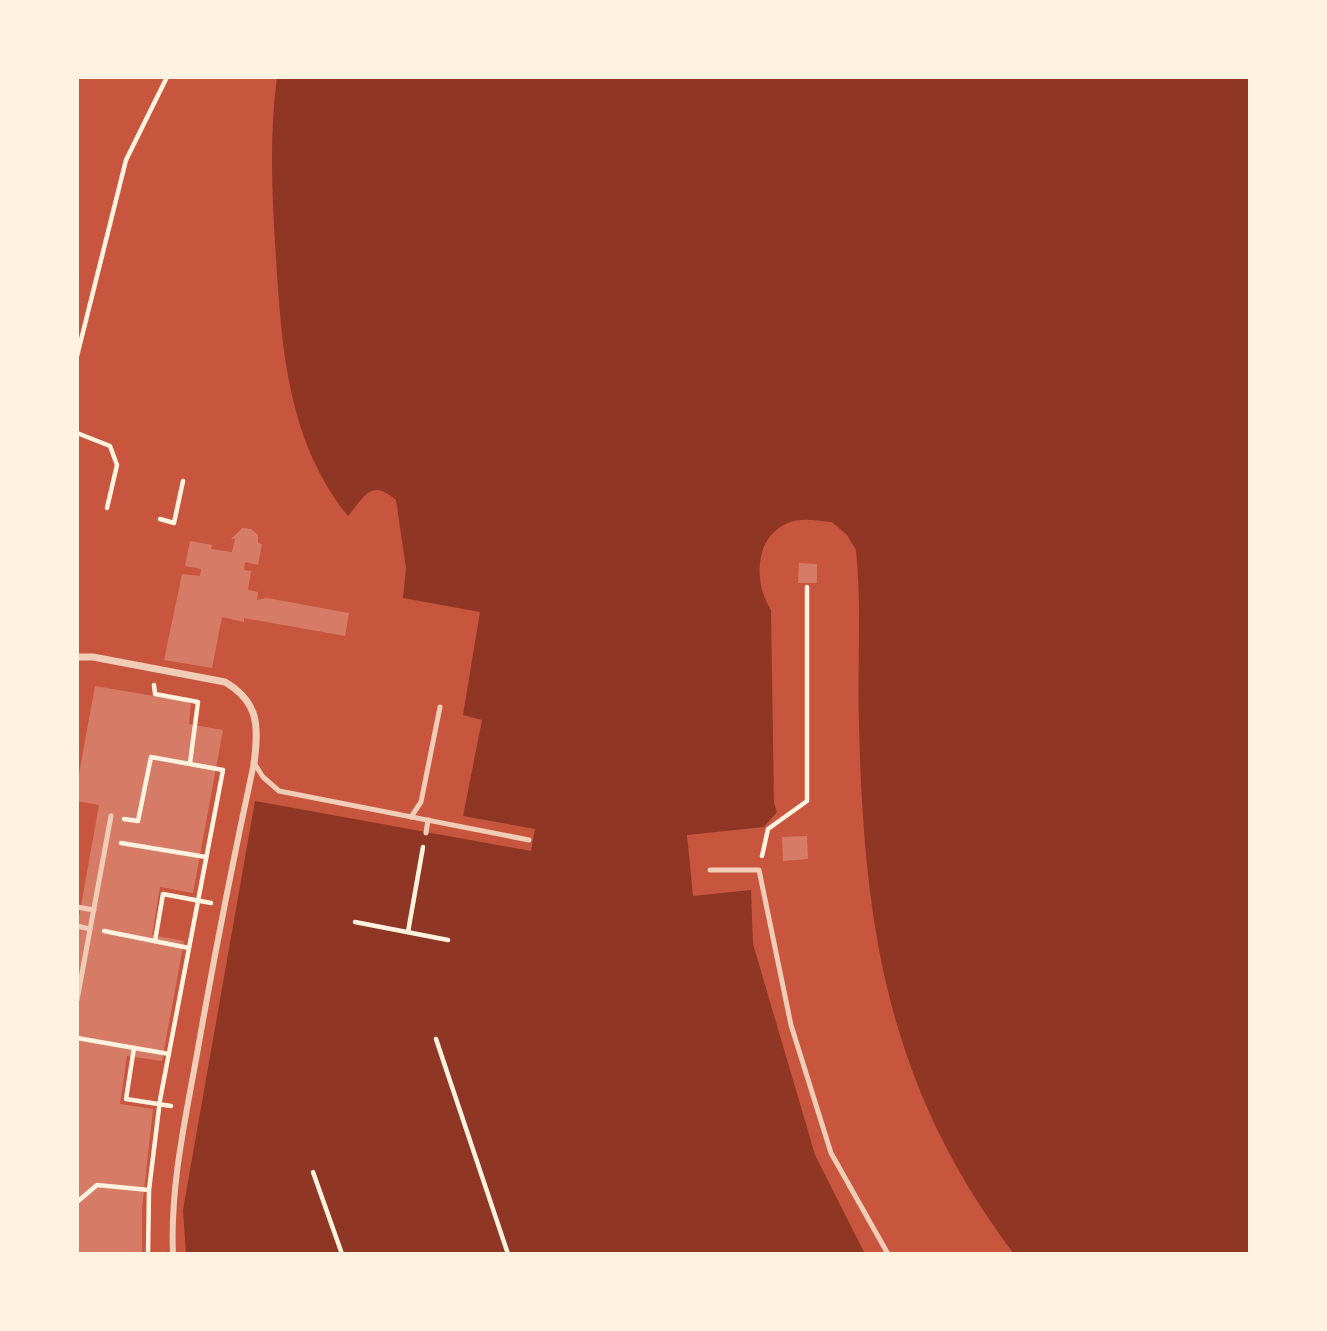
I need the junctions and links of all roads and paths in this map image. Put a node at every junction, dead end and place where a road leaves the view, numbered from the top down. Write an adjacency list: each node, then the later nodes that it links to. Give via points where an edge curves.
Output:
1 (167, 77): 2 (path, via 126,160)
2 (77, 356)
3 (77, 433): 5 (path, via 110,446 117,465)
4 (183, 481): 6 (path, via 174,523)
5 (107, 509)
6 (160, 519)
7 (807, 587): 21 (path, via 807,802 768,829)
8 (77, 657): 9 (street)
9 (153, 668): 11 (street, via 225,682 239,691 248,700 254,719); 12 (path, via 155,695 198,702)
10 (440, 707): 14 (lane, via 421,802)
11 (254, 762): 14 (lane, via 279,791); 22 (street)
12 (190, 763): 13 (path, via 151,757 138,821); 19 (path, via 223,770)
13 (111, 816): 17 (lane)
14 (411, 817): 15 (lane)
15 (428, 820): 16 (lane); 18 (lane)
16 (426, 832): 28 (path)
17 (106, 840): 19 (path); 24 (lane)
18 (529, 840)
19 (206, 858): 31 (path)
20 (710, 870): 21 (lane)
21 (759, 870): 45 (lane, via 790,1025 831,1153)
22 (223, 905): 30 (path, via 163,894); 37 (street)
23 (77, 907): 24 (lane)
24 (94, 910): 27 (lane)
25 (355, 922): 28 (path)
26 (77, 926): 27 (lane)
27 (90, 929): 30 (path); 32 (lane)
28 (408, 932): 29 (path)
29 (448, 940)
30 (155, 941): 31 (path)
31 (190, 948): 36 (path)
32 (77, 1000)
33 (77, 1038): 35 (path)
34 (436, 1039): 44 (path)
35 (134, 1048): 36 (path); 37 (path, via 126,1099)
36 (169, 1054): 39 (path)
37 (187, 1109): 42 (street, via 171,1210)
38 (313, 1172): 43 (path)
39 (149, 1190): 40 (path, via 97,1185); 41 (path)
40 (77, 1202)
41 (148, 1254)
42 (173, 1254)
43 (342, 1254)
44 (508, 1254)
45 (888, 1254)

